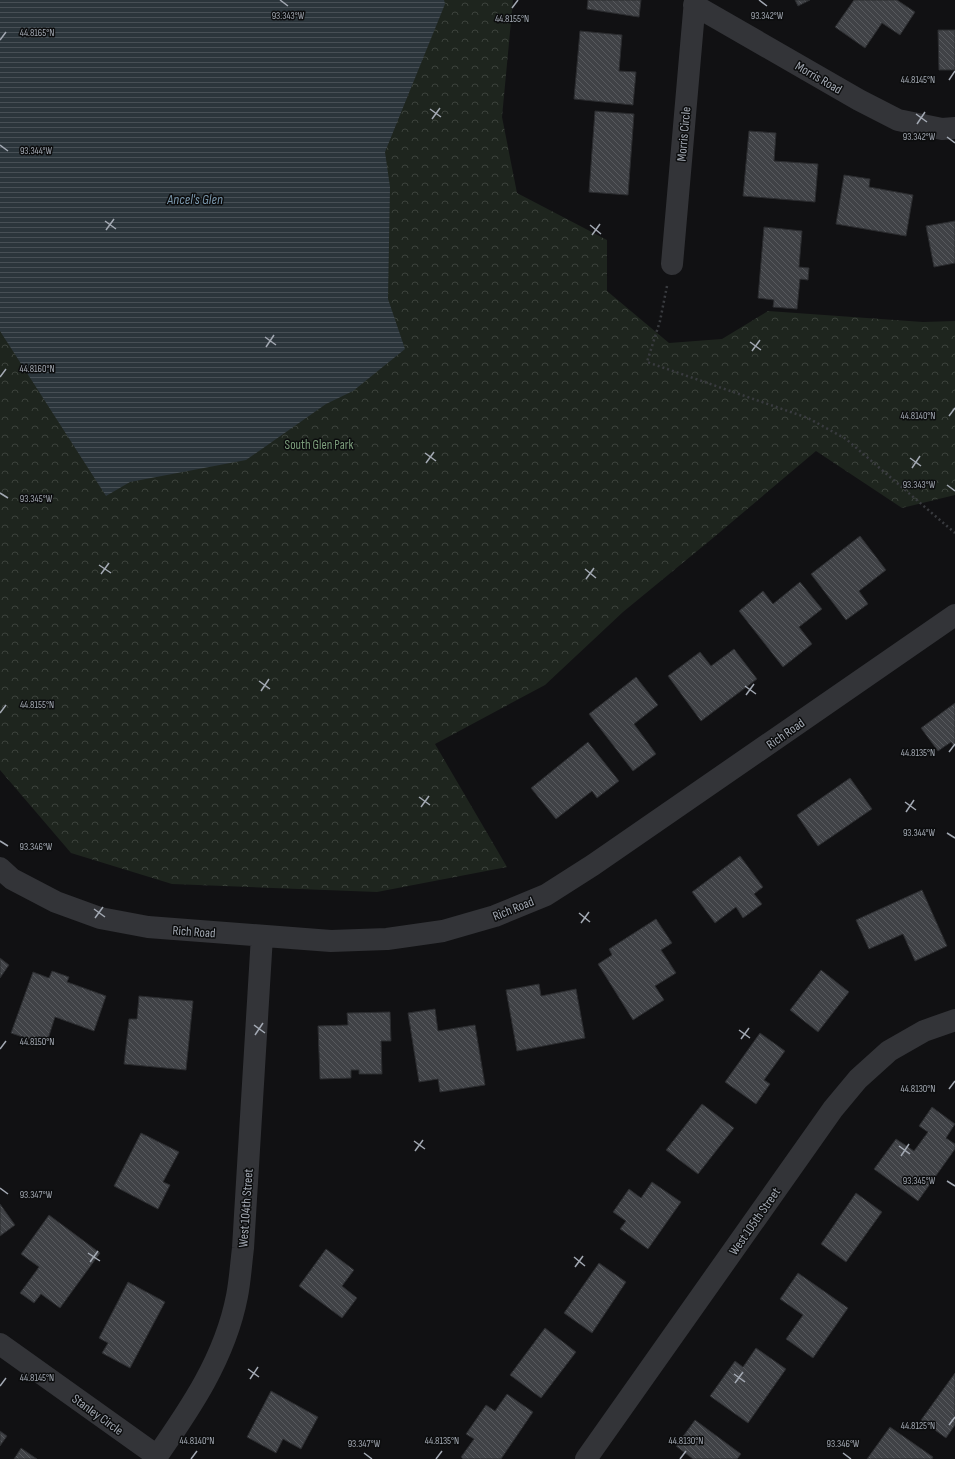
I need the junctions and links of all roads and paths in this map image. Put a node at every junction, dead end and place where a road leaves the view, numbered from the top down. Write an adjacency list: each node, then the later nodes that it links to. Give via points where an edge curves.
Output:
1 (695, 2): 2 (street, Morris Road, via 858,100 898,120 942,129); 3 (street, Morris Circle)
2 (955, 128)
3 (672, 264): 4 (path, via 660,321 647,362 808,418 846,440)
4 (955, 533)
5 (955, 615): 7 (street, Rich Road, via 593,866 546,895 495,916 443,931 387,939 331,941)
6 (0, 868): 7 (street, Rich Road, via 12,879 56,902 100,918 148,927)
7 (262, 936): 10 (street, West 104th Street, via 243,1248 237,1297 224,1343 203,1387)
8 (955, 1020): 11 (street, West 105th Street, via 924,1032 889,1051 858,1079 834,1109)
9 (0, 1344): 10 (street, Stanley Circle)
10 (156, 1458)
11 (586, 1459)

